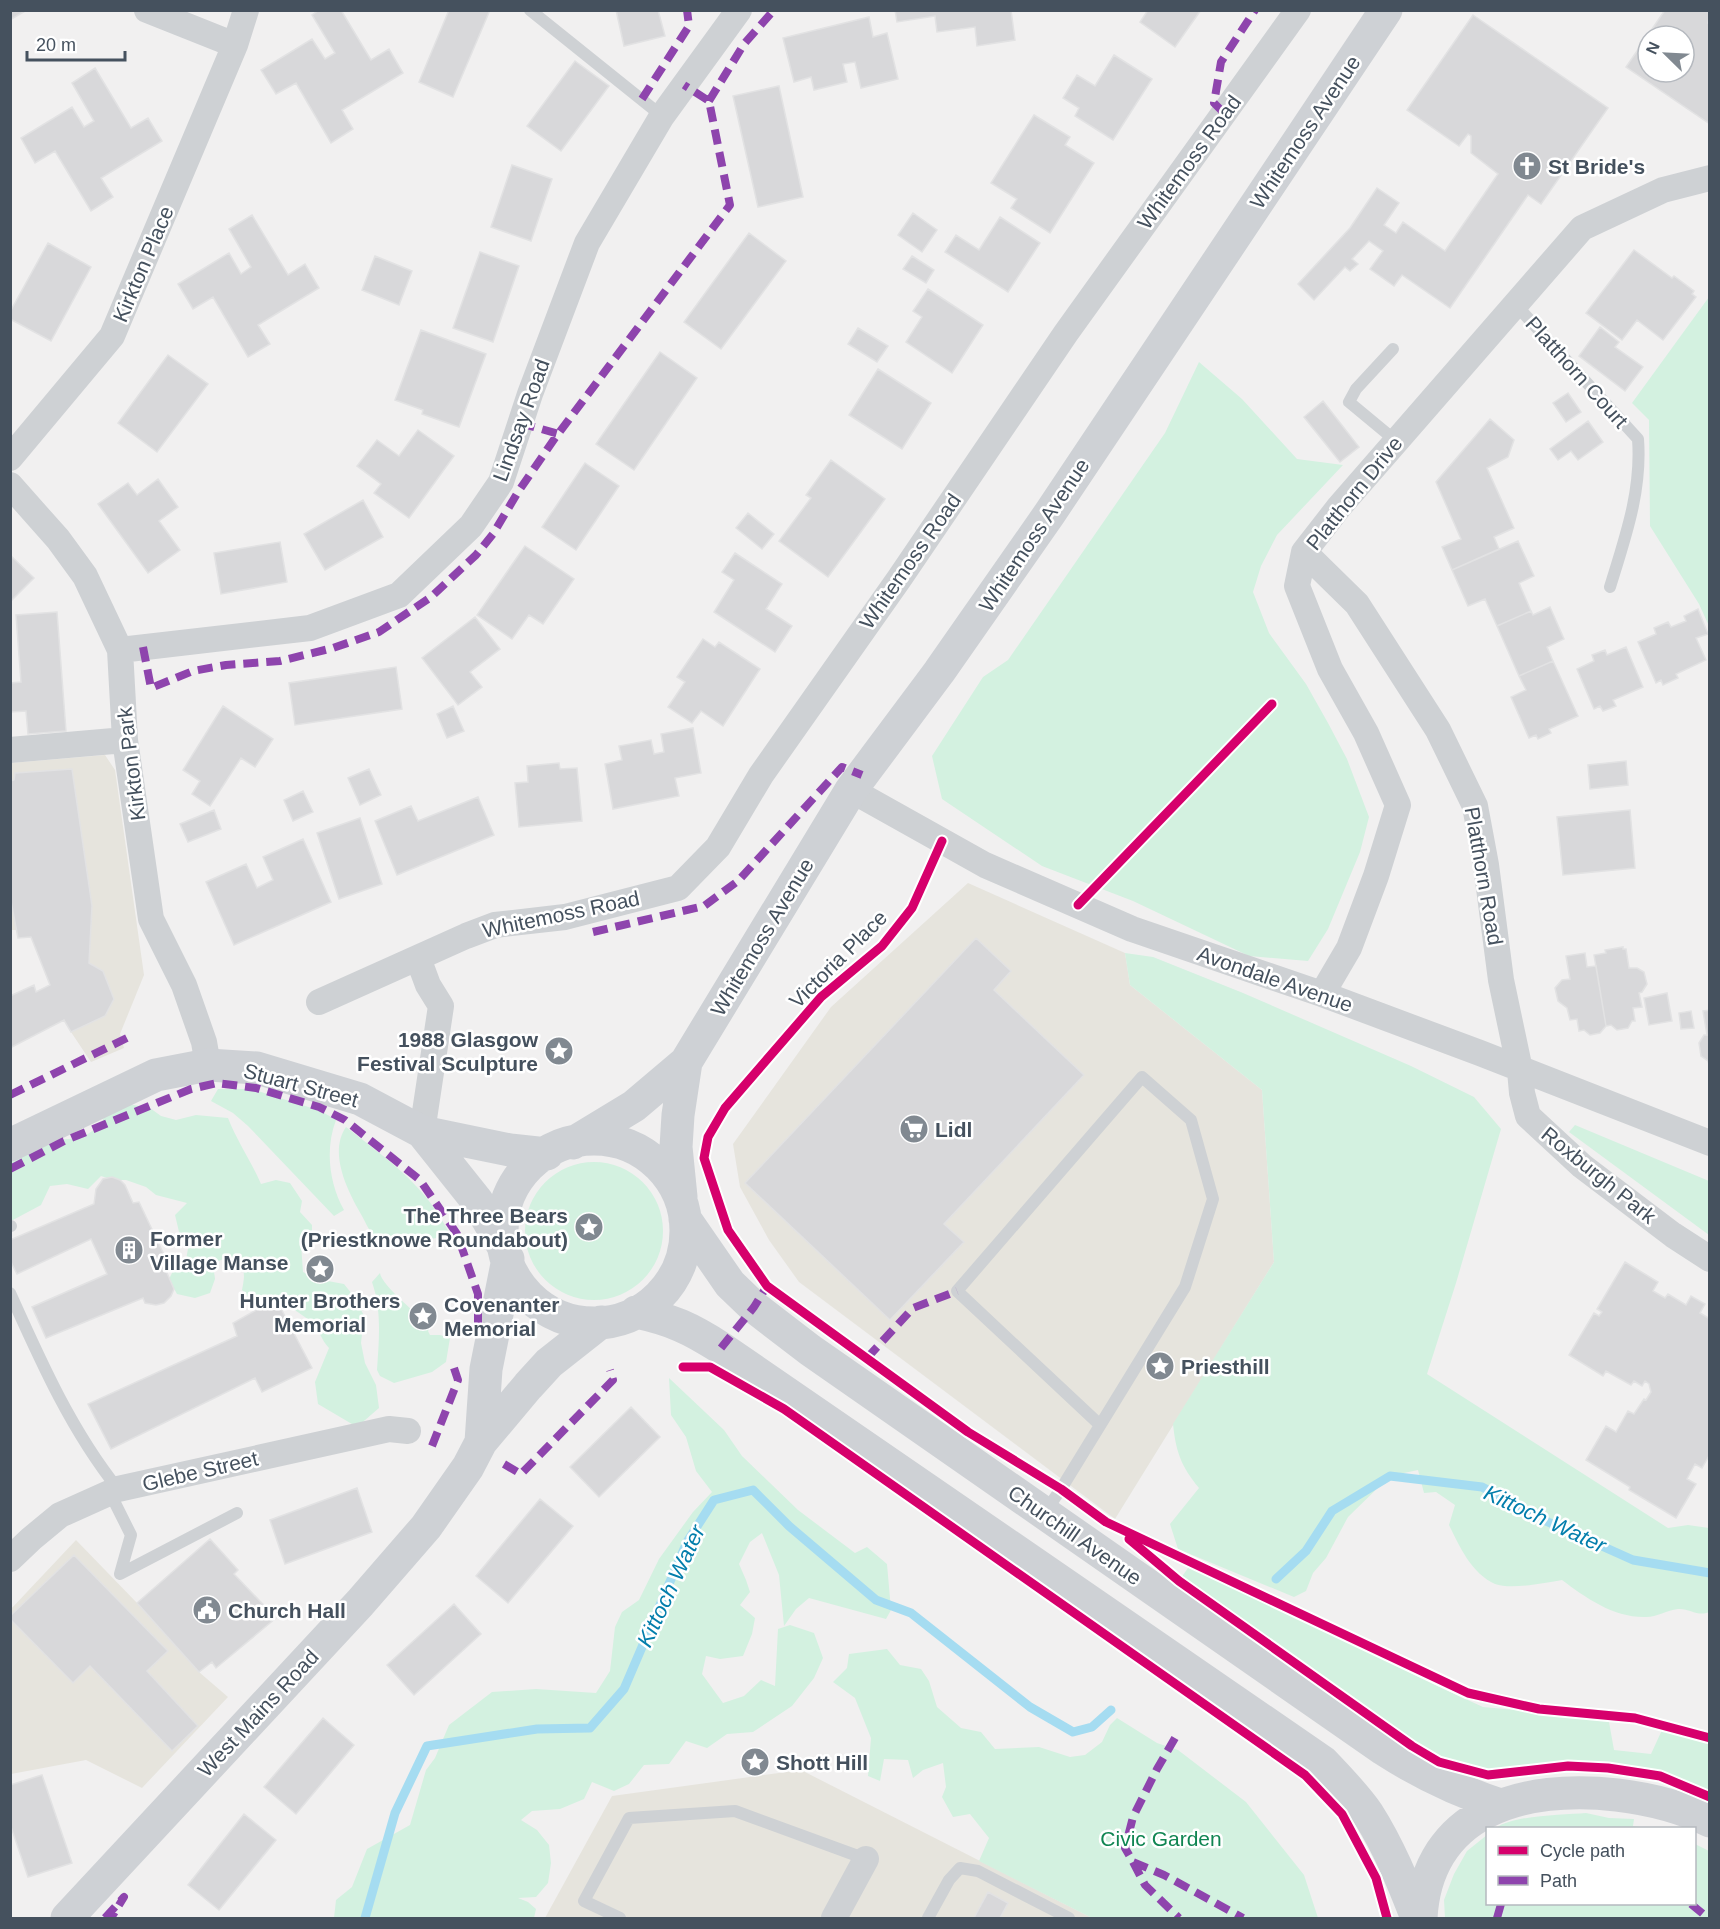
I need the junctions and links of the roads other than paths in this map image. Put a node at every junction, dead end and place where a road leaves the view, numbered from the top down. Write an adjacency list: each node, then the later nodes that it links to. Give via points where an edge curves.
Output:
1 (147, 10): 7 (street)
2 (246, 10): 7 (street, Kirkton Place)
3 (530, 10): 8 (lane)
4 (739, 10): 8 (street, Lindsay Road)
5 (1298, 10): 21 (street, Whitemoss Road, via 1066,333 761,775 718,847 678,888 565,917 495,926)
6 (1386, 10): 20 (street, Whitemoss Avenue, via 1050,513)
7 (235, 45): 13 (street, Kirkton Place, via 112,336)
8 (662, 116): 17 (street, Lindsay Road, via 587,243 501,482 471,526 399,595 310,628)
9 (1710, 178): 10 (street, Platthorn Drive, via 1663,190 1582,228)
10 (1516, 306): 12 (street, Platthorn Drive); 16 (lane, Platthorn Court, via 1638,439 1640,465 1634,510)
11 (1393, 349): 12 (lane, via 1349,402)
12 (1396, 441): 15 (street, Platthorn Drive)
13 (10, 458)
14 (10, 485): 17 (street, Kirkton Park, via 85,576)
15 (1304, 552): 22 (street, Platthorn Drive, via 1297,586 1330,669 1366,733 1398,805 1348,948); 26 (street, Platthorn Road, via 1357,604 1438,730 1475,806 1501,980)
16 (1610, 587)
17 (120, 650): 18 (street, Kirkton Park)
18 (125, 740): 19 (street); 25 (street, Kirkton Park, via 152,919 184,985)
19 (10, 750)
20 (851, 790): 22 (street, Avondale Avenue, via 985,865 1132,928); 24 (street, Whitemoss Avenue)
21 (418, 958): 23 (street, Whitemoss Road); 27 (street, via 441,1006)
22 (1322, 994): 26 (street, Avondale Avenue)
23 (319, 1002)
24 (686, 1062): 30 (street, Whitemoss Avenue, via 634,1106); 31 (street, Whitemoss Avenue, via 676,1147)
25 (208, 1065): 27 (street, Stuart Street, via 257,1068 360,1099); 29 (street, Stuart Street, via 156,1075)
26 (1520, 1070): 28 (street, Avondale Avenue); 33 (street, Roxburgh Park, via 1528,1116 1582,1166)
27 (422, 1132): 30 (street, Stuart Street, via 486,1146); 32 (street, Stuart Street, via 477,1201)
28 (1710, 1143)
29 (10, 1145)
30 (560, 1148): 31 (street, via 588,1139 618,1142 645,1154 667,1174); 32 (street, via 533,1162 513,1186 504,1215)
31 (683, 1210): 35 (street, via 687,1230 682,1260 668,1287); 42 (street, Churchill Avenue, via 730,1284 754,1307)
32 (505, 1252): 36 (street, via 513,1275 532,1299 557,1316); 39 (street, West Mains Road, via 486,1368)
33 (1710, 1259)
34 (10, 1293): 40 (lane, via 46,1374)
35 (636, 1312): 36 (street, via 617,1321); 52 (street, via 666,1318 721,1348 1323,1762 1379,1832)
36 (601, 1322): 39 (street, West Mains Road, via 549,1363)
37 (1099, 1424): 37 (lane, via 1185,1287 1213,1199 1191,1120 1142,1077 957,1291); 42 (lane)
38 (408, 1431): 40 (street, Glebe Street, via 389,1429)
39 (481, 1442): 47 (street, West Mains Road, via 426,1527 382,1578)
40 (114, 1491): 41 (lane, via 131,1535 120,1574); 43 (street, Glebe Street, via 60,1515)
41 (237, 1513)
42 (1044, 1513): 44 (street, Churchill Avenue, via 1401,1761 1445,1785)
43 (10, 1559)
44 (1500, 1805): 45 (street, via 1537,1795 1599,1793 1648,1799); 52 (street, via 1467,1823 1451,1838 1427,1880)
45 (1710, 1821)
46 (866, 1859): 48 (lane, via 735,1811 629,1818 584,1901); 49 (street)
47 (68, 1918)
48 (620, 1918)
49 (834, 1918)
50 (928, 1918): 51 (lane, via 960,1868 978,1871)
51 (1070, 1918)
52 (1419, 1918)

